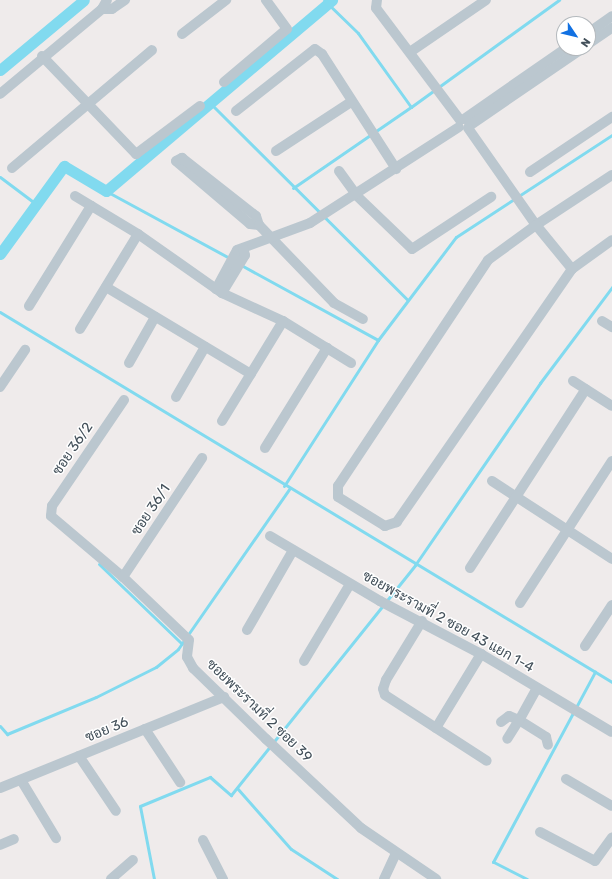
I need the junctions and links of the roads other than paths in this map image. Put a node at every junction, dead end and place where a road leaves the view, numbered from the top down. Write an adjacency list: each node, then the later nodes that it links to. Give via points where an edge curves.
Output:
1 (108, 0): 7 (street)
2 (226, 0): 11 (street)
3 (266, 0): 19 (street, via 287,29)
4 (377, 0): 14 (street, via 376,8)
5 (486, 0): 14 (street)
6 (122, 3): 7 (street)
7 (102, 9): 15 (street)
8 (611, 18): 9 (street)
9 (596, 28)
10 (612, 28): 12 (street)
11 (182, 34)
12 (596, 39)
13 (152, 50): 22 (street)
14 (410, 52): 26 (street)
15 (42, 56): 20 (street); 22 (street)
16 (556, 56): 18 (street)
17 (569, 56): 18 (street)
18 (529, 79): 26 (street)
19 (224, 82)
20 (0, 94)
21 (351, 102): 24 (street, via 322,54 315,49); 27 (street); 29 (street)
22 (88, 104): 23 (street, via 136,154); 28 (street)
23 (200, 106)
24 (236, 111)
25 (612, 117): 31 (street)
26 (464, 124): 29 (street); 38 (street)
27 (276, 151)
28 (12, 168)
29 (396, 169): 34 (street)
30 (338, 171): 34 (street)
31 (530, 172)
32 (612, 175): 38 (street)
33 (75, 196): 36 (street)
34 (357, 196): 35 (street, via 412,249); 40 (street, via 310,223)
35 (491, 197)
36 (91, 206): 39 (street); 45 (street)
37 (259, 225): 37 (street, via 250,224 176,161 182,158 256,216); 40 (street)
38 (536, 225): 42 (street); 42 (street, via 488,260 338,486 338,497 385,526 397,522)
39 (138, 234): 43 (street); 44 (street)
40 (272, 238): 44 (street, via 242,251); 47 (street, via 334,303)
41 (612, 240): 42 (street)
42 (572, 269)
43 (106, 287): 46 (street); 51 (street)
44 (219, 291): 48 (street)
45 (29, 306)
46 (154, 317): 52 (street); 55 (street)
47 (363, 319)
48 (283, 321): 53 (street); 57 (street)
49 (602, 321): 50 (street)
50 (612, 327)
51 (80, 329)
52 (205, 347): 57 (street); 61 (street)
53 (326, 348): 56 (street); 65 (street)
54 (25, 350): 59 (street)
55 (129, 363)
56 (351, 363)
57 (251, 374): 64 (street)
58 (573, 381): 60 (street)
59 (0, 387)
60 (586, 389): 63 (street); 69 (street)
61 (176, 396)
62 (124, 400): 70 (street, ซอย 36/2, via 52,506)
63 (612, 406)
64 (222, 420)
65 (265, 448)
66 (202, 458): 76 (street, ซอย 36/1)
67 (612, 461): 71 (street)
68 (492, 481): 69 (street)
69 (516, 497): 71 (street); 75 (street)
70 (51, 516): 76 (street, ซอยพระรามที่ 2 ซอย 39)
71 (567, 529): 74 (street); 78 (street)
72 (270, 536): 73 (street, ซอยพระรามที่ 2 ซอย 43 แยก 1-4)
73 (292, 552): 77 (street, ซอยพระรามที่ 2 ซอย 43 แยก 1-4); 81 (street)
74 (612, 558)
75 (470, 568)
76 (123, 577): 86 (street, ซอยพระรามที่ 2 ซอย 39, via 189,640 190,662)
77 (350, 584): 80 (street, ซอยพระรามที่ 2 ซอย 43 แยก 1-4); 84 (street)
78 (520, 603)
79 (612, 605): 82 (street)
80 (422, 621): 83 (street, ซอยพระรามที่ 2 ซอย 43 แยก 1-4); 89 (street, via 383,689 385,695)
81 (247, 630)
82 (585, 646)
83 (481, 654): 85 (street, ซอยพระรามที่ 2 ซอย 43 แยก 1-4); 89 (street)
84 (304, 661)
85 (537, 688): 87 (street); 91 (street, ซอยพระรามที่ 2 ซอย 43 แยก 1-4)
86 (224, 697): 90 (street, ซอย 36); 108 (street, ซอยพระรามที่ 2 ซอย 39, via 270,743)
87 (519, 720): 88 (street, via 509,716); 92 (street); 93 (street, via 546,737)
88 (501, 722)
89 (436, 728): 95 (street)
90 (145, 729): 94 (street, ซอย 36); 98 (street)
91 (612, 732)
92 (507, 739)
93 (548, 745)
94 (79, 756): 97 (street, ซอย 36); 101 (street)
95 (488, 760)
96 (566, 779): 100 (street)
97 (21, 780): 99 (street, ซอย 36); 103 (street)
98 (180, 782)
99 (0, 788)
100 (612, 806)
101 (116, 810)
102 (540, 832): 104 (street, via 595,861)
103 (56, 838)
104 (612, 838)
105 (14, 839): 107 (street)
106 (203, 840): 111 (street)
107 (0, 845)
108 (396, 855): 112 (street); 113 (street, ซอยพระรามที่ 2 ซอย 39)
109 (133, 860): 110 (street)
110 (111, 879)
111 (223, 879)
112 (384, 879)
113 (436, 879)

